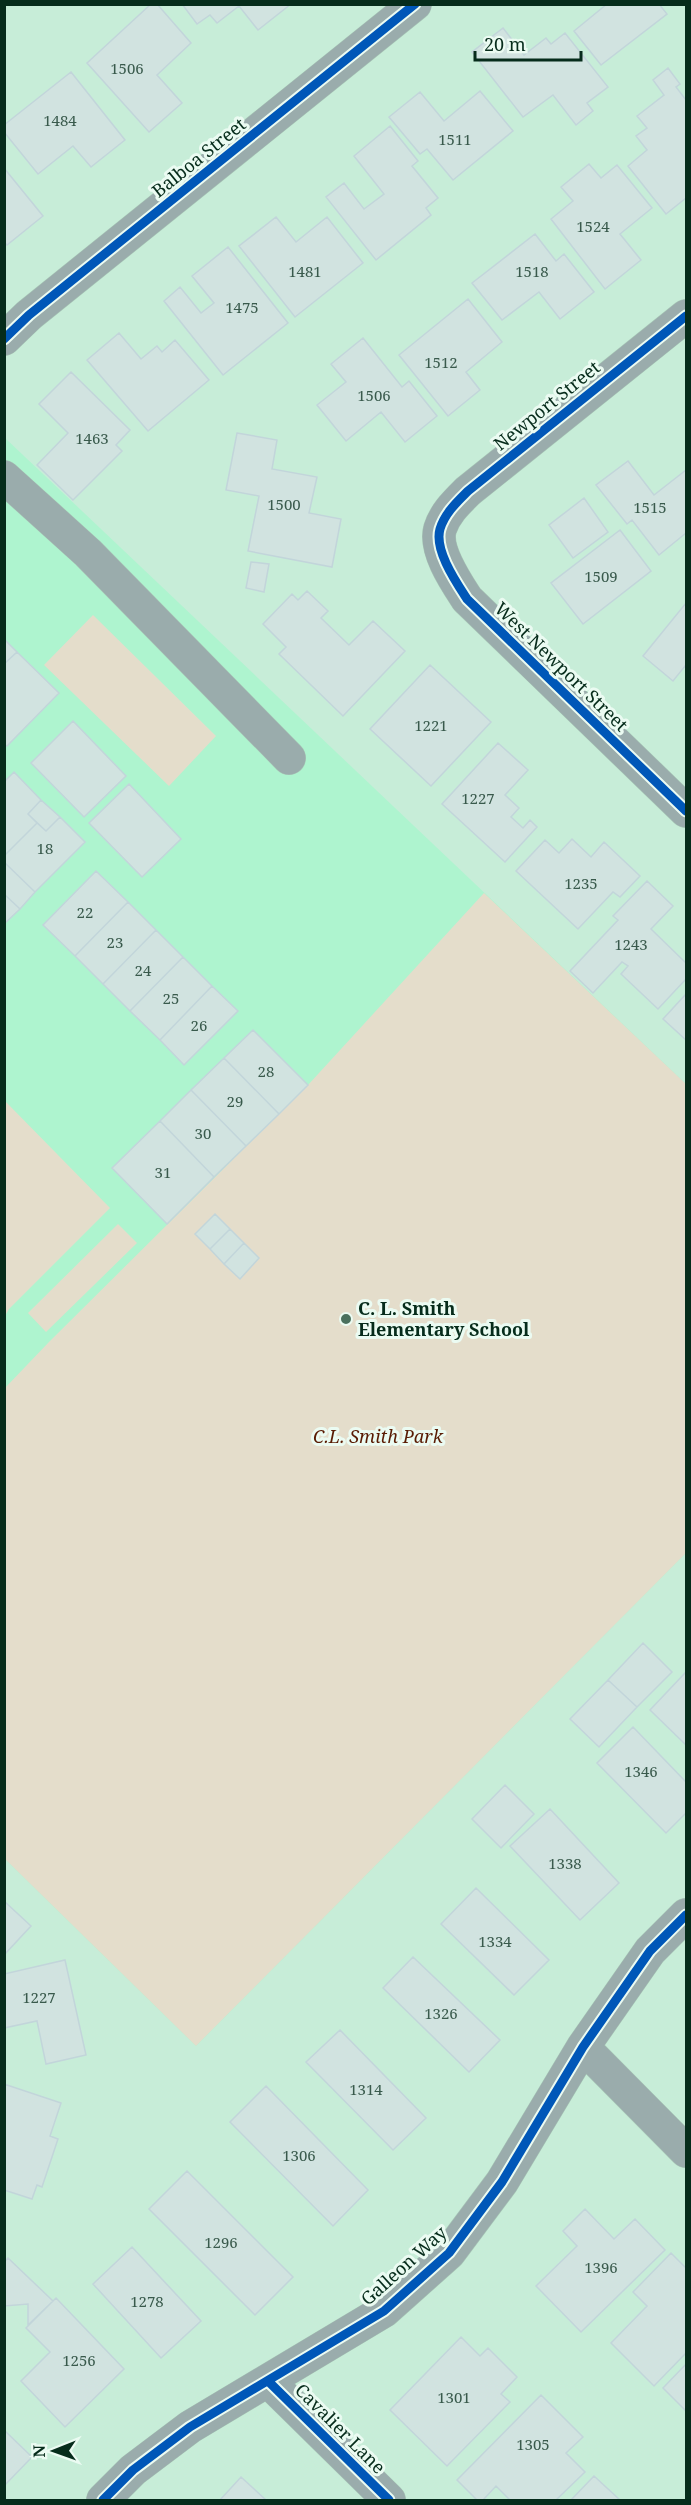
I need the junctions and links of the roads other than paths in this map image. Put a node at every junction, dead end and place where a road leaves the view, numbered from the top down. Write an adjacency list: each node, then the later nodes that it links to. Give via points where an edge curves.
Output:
1 (415, 4): 3 (street, Balboa Street)
2 (687, 316): 5 (street, Newport Street, via 468,491 450,510)
3 (4, 339)
4 (4, 477): 6 (street, via 88,553)
5 (440, 531): 7 (street, West Newport Street, via 443,556 467,599)
6 (289, 758)
7 (687, 811)
8 (687, 1915): 9 (street, Galleon Way, via 650,1952)
9 (582, 2047): 10 (street); 11 (street, Galleon Way, via 502,2182 449,2253 384,2311)
10 (687, 2151)
11 (268, 2381): 12 (street, Galleon Way, via 190,2427 133,2470); 13 (street, Cavalier Lane)
12 (103, 2500)
13 (389, 2500)

